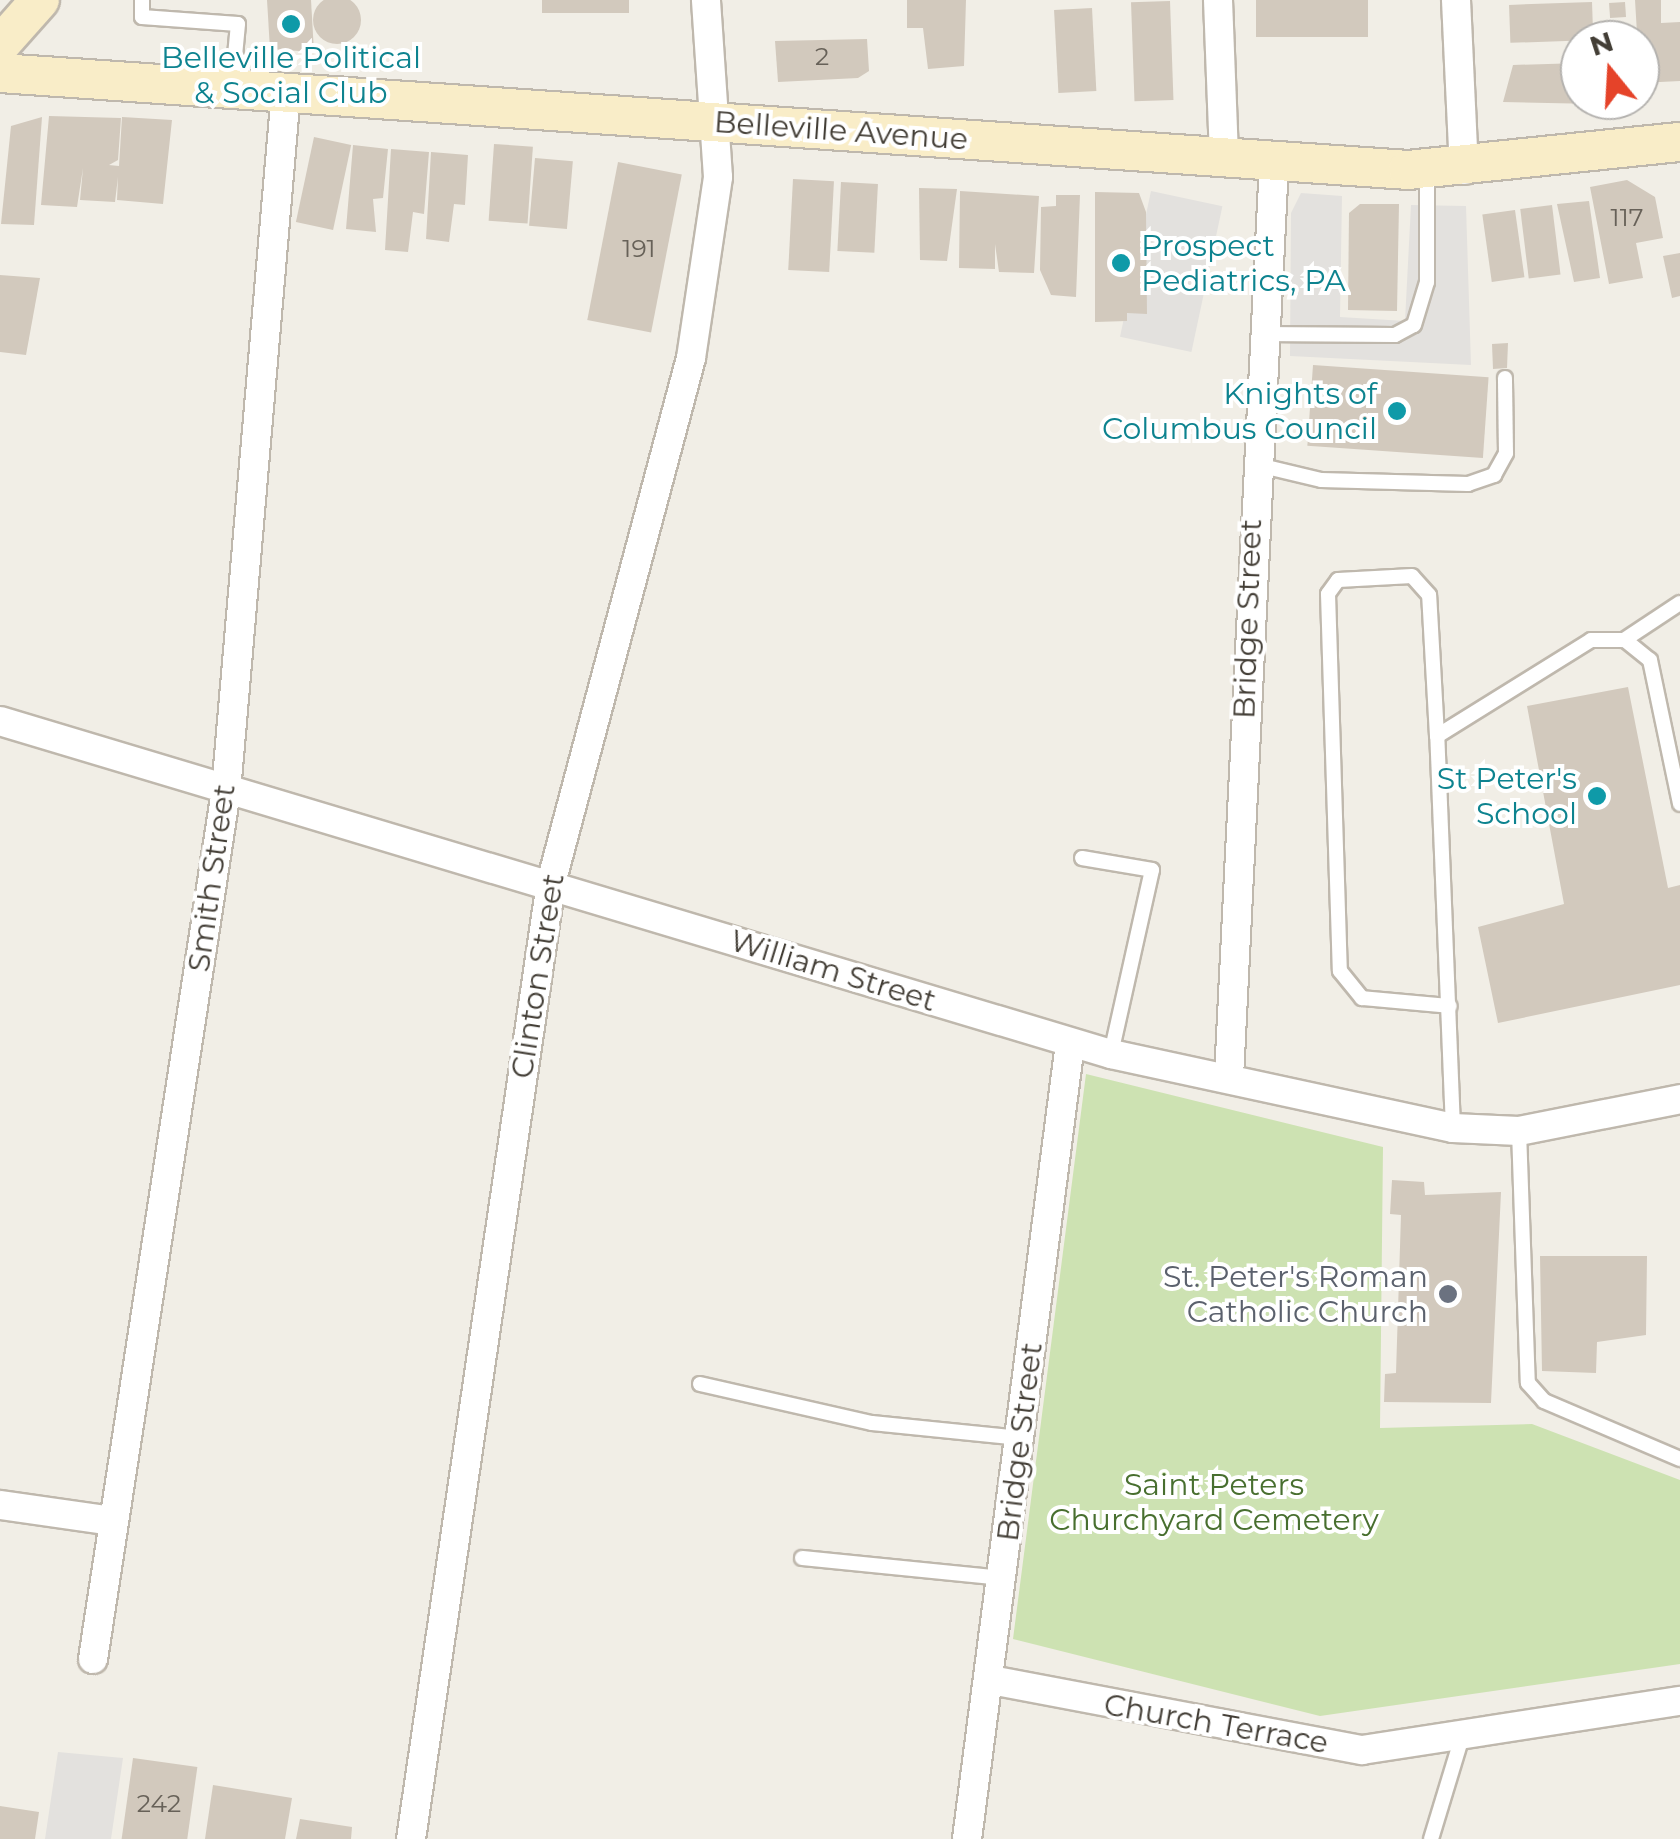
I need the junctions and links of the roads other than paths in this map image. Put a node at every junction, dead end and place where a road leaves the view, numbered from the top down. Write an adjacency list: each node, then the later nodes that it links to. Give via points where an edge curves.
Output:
1 (40, 0): 6 (main road)
2 (142, 0): 8 (lane, via 142,17 238,24)
3 (706, 0): 10 (street, Clinton Street)
4 (1218, 0): 12 (street)
5 (1456, 0): 14 (street)
6 (0, 44)
7 (0, 73): 8 (main road, Belleville Avenue)
8 (232, 88): 9 (main road, Belleville Avenue)
9 (286, 92): 10 (main road, Belleville Avenue); 22 (street, Smith Street)
10 (717, 124): 12 (main road, Belleville Avenue); 25 (street, Clinton Street, via 692,358)
11 (1680, 142): 14 (main road, Belleville Avenue)
12 (1224, 155): 13 (main road, Belleville Avenue)
13 (1274, 162): 14 (main road, Belleville Avenue); 15 (street, Bridge Street)
14 (1446, 170): 15 (lane, via 1414,325 1394,335)
15 (1262, 334): 17 (street, Bridge Street)
16 (1505, 378): 17 (lane, via 1506,453 1494,475 1468,484 1321,480)
17 (1254, 464): 29 (street, Bridge Street)
18 (1680, 603): 19 (lane)
19 (1624, 640): 21 (lane, via 1591,640); 23 (lane, via 1650,660)
20 (0, 722): 22 (street, William Street)
21 (1438, 736): 26 (lane); 26 (lane, via 1429,595 1412,576 1338,580 1328,594 1340,970 1362,998)
22 (226, 791): 25 (street, William Street); 37 (street, Smith Street)
23 (1680, 804)
24 (1082, 858): 28 (lane, via 1152,870)
25 (551, 884): 27 (street, William Street); 44 (street, Clinton Street)
26 (1450, 1006): 31 (lane)
27 (1070, 1044): 28 (street, William Street); 34 (street, Bridge Street)
28 (1111, 1054): 29 (street, William Street)
29 (1229, 1077): 31 (street, William Street)
30 (1680, 1099): 32 (street, William Street)
31 (1453, 1128): 32 (street, William Street)
32 (1518, 1131): 35 (lane, via 1528,1383 1544,1402)
33 (700, 1384): 34 (lane, via 872,1423)
34 (1021, 1438): 39 (street, Bridge Street)
35 (1680, 1459)
36 (0, 1505): 37 (street)
37 (112, 1522): 40 (street, Smith Street)
38 (802, 1558): 39 (lane)
39 (1004, 1578): 41 (street, Bridge Street)
40 (92, 1659)
41 (990, 1680): 43 (street, Church Terrace, via 1344,1748); 45 (street, Bridge Street)
42 (1680, 1701): 43 (street, Church Terrace)
43 (1463, 1733): 46 (lane)
44 (411, 1839)
45 (967, 1839)
46 (1431, 1839)

